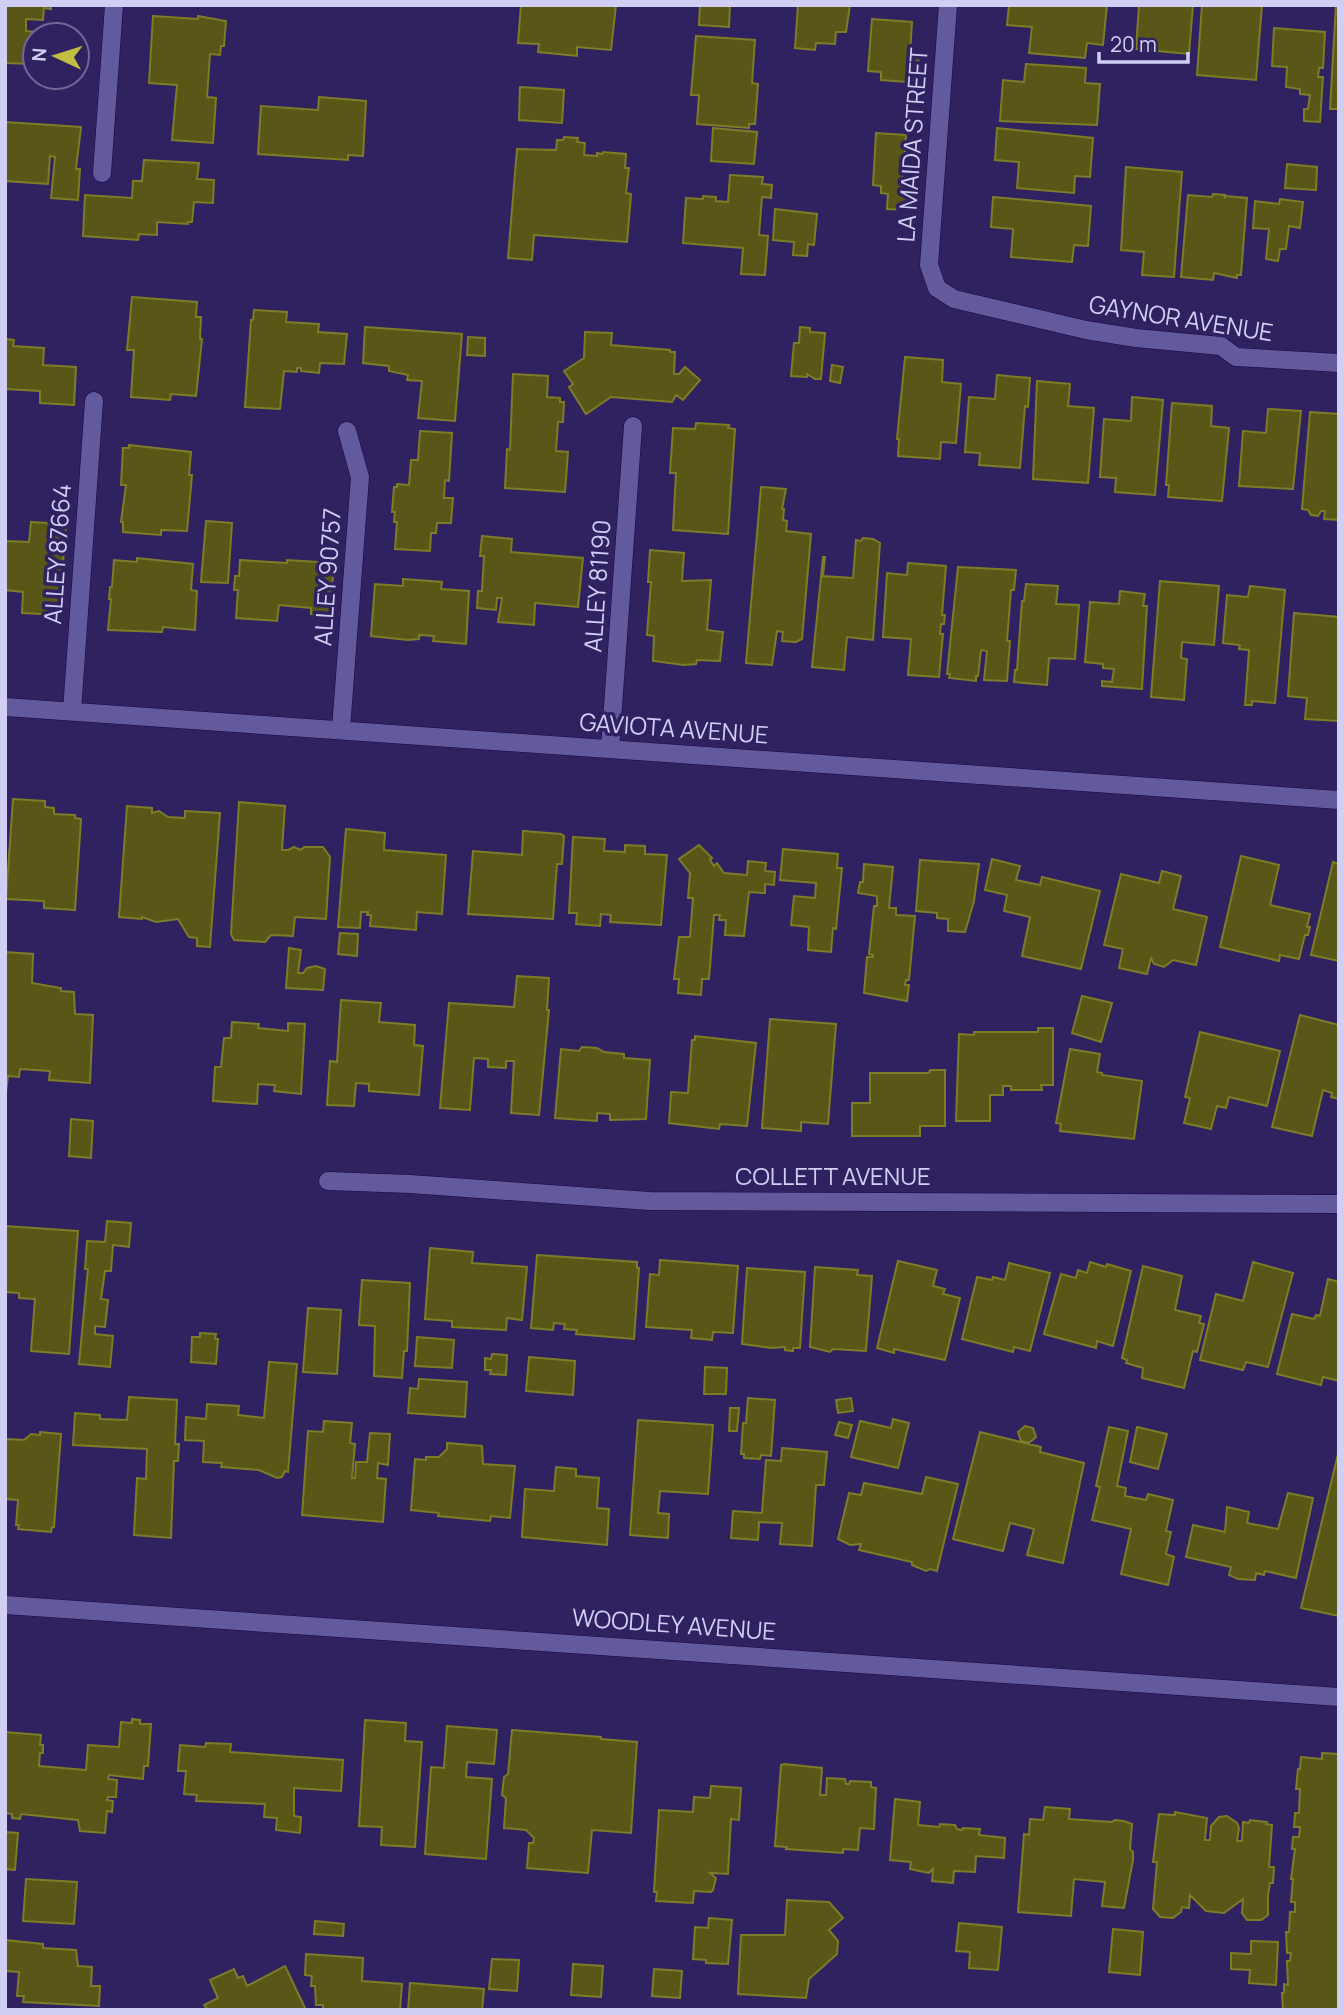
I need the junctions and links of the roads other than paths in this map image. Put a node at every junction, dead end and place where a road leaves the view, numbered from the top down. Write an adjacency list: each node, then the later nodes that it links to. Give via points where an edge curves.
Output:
1 (114, 5): 3 (street)
2 (948, 5): 4 (street, LA MAIDA STREET, via 929,265)
3 (102, 173)
4 (937, 288): 5 (street, GAYNOR AVENUE, via 954,299 1086,330 1222,346 1236,357)
5 (1339, 363)
6 (94, 401): 10 (street, ALLEY 87664)
7 (633, 426): 12 (street, ALLEY 81190)
8 (347, 431): 11 (street, ALLEY 90757, via 360,477)
9 (5, 706): 10 (street, GAVIOTA AVENUE)
10 (72, 711): 11 (street, GAVIOTA AVENUE)
11 (341, 729): 12 (street, GAVIOTA AVENUE)
12 (610, 749): 13 (street, GAVIOTA AVENUE)
13 (1339, 800)
14 (328, 1181): 15 (street, COLLETT AVENUE, via 649,1201)
15 (1339, 1204)
16 (5, 1605): 17 (street, WOODLEY AVENUE)
17 (1339, 1697)

